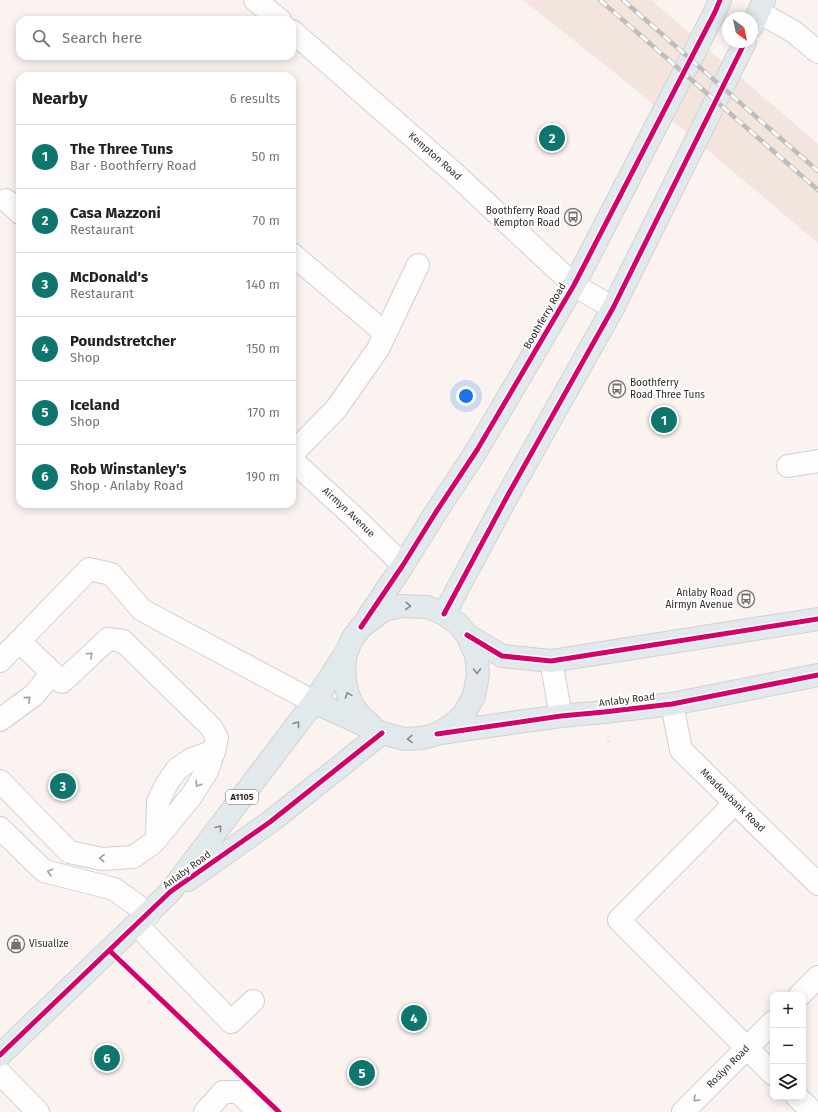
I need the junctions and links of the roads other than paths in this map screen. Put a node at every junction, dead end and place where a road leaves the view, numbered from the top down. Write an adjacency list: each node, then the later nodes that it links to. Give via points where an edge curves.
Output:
1 (255, 0): 4 (street)
2 (720, 0): 10 (main road, Boothferry Road / A1105)
3 (758, 13): 7 (street, via 794,32)
4 (275, 16)
5 (296, 35): 10 (street, Kempton Road, via 454,173)
6 (742, 48): 11 (main road)
7 (818, 52)
8 (296, 257): 12 (street)
9 (418, 265): 12 (street)
10 (574, 285): 11 (street, Kempton Road); 17 (main road, Boothferry Road / A1105, via 477,450)
11 (613, 308): 18 (main road)
12 (385, 333): 13 (street, via 378,348 336,409)
13 (296, 450)
14 (818, 461): 16 (street)
15 (296, 464): 17 (street, Airmyn Avenue)
16 (788, 466)
17 (403, 565): 20 (main road, Boothferry Road / A1105)
18 (444, 614): 20 (main road, A1105, one-way to 18, via 384,610 402,606 427,607); 21 (main road, A1105)
19 (818, 619): 25 (main road)
20 (361, 627): 23 (main road, A1105)
21 (467, 634): 25 (main road, via 502,656); 33 (main road, A1105, one-way to 33, via 476,655 478,674 474,696 463,715)
22 (19, 641): 24 (street); 27 (street); 28 (street, via 89,570 111,574 142,610)
23 (347, 651): 28 (main road, A1105); 32 (main road, one-way to 23, via 362,719 353,706 344,684)
24 (0, 661)
25 (551, 661): 30 (street)
26 (818, 675): 29 (main road, Anlaby Road)
27 (57, 678): 31 (street, one-way to 27); 34 (street, one-way to 34, via 108,639 123,641 211,727 217,738 207,771 192,795 153,843 133,857 102,859 69,852)
28 (314, 702): 32 (main road, A1105); 38 (main road, Anlaby Road / A1105, one-way to 28)
29 (672, 704): 30 (main road, Anlaby Road); 35 (street, Meadowbank Road, via 682,750)
30 (561, 716): 33 (main road, Anlaby Road)
31 (0, 720)
32 (382, 733): 33 (main road, A1105, one-way to 32, via 404,739); 38 (main road, Anlaby Road / A1105, via 270,822)
33 (437, 734)
34 (0, 781)
35 (735, 803): 37 (street, Meadowbank Road); 44 (street, via 619,920)
36 (0, 828): 39 (street, one-way to 36, via 114,889 44,871)
37 (818, 884)
38 (170, 892): 39 (main road, Anlaby Road / A1105)
39 (143, 919): 42 (street, via 232,1022); 45 (main road, Anlaby Road / A1105)
40 (818, 977): 41 (street)
41 (803, 992)
42 (253, 1001)
43 (770, 1025): 44 (street, Roslyn Road)
44 (746, 1049): 46 (street); 52 (street, Roslyn Road, one-way to 52)
45 (0, 1055)
46 (770, 1071)
47 (0, 1073): 49 (street)
48 (800, 1100): 53 (street)
49 (38, 1112)
50 (205, 1112): 51 (street, via 223,1092 238,1092)
51 (259, 1112)
52 (683, 1112)
53 (813, 1112)

